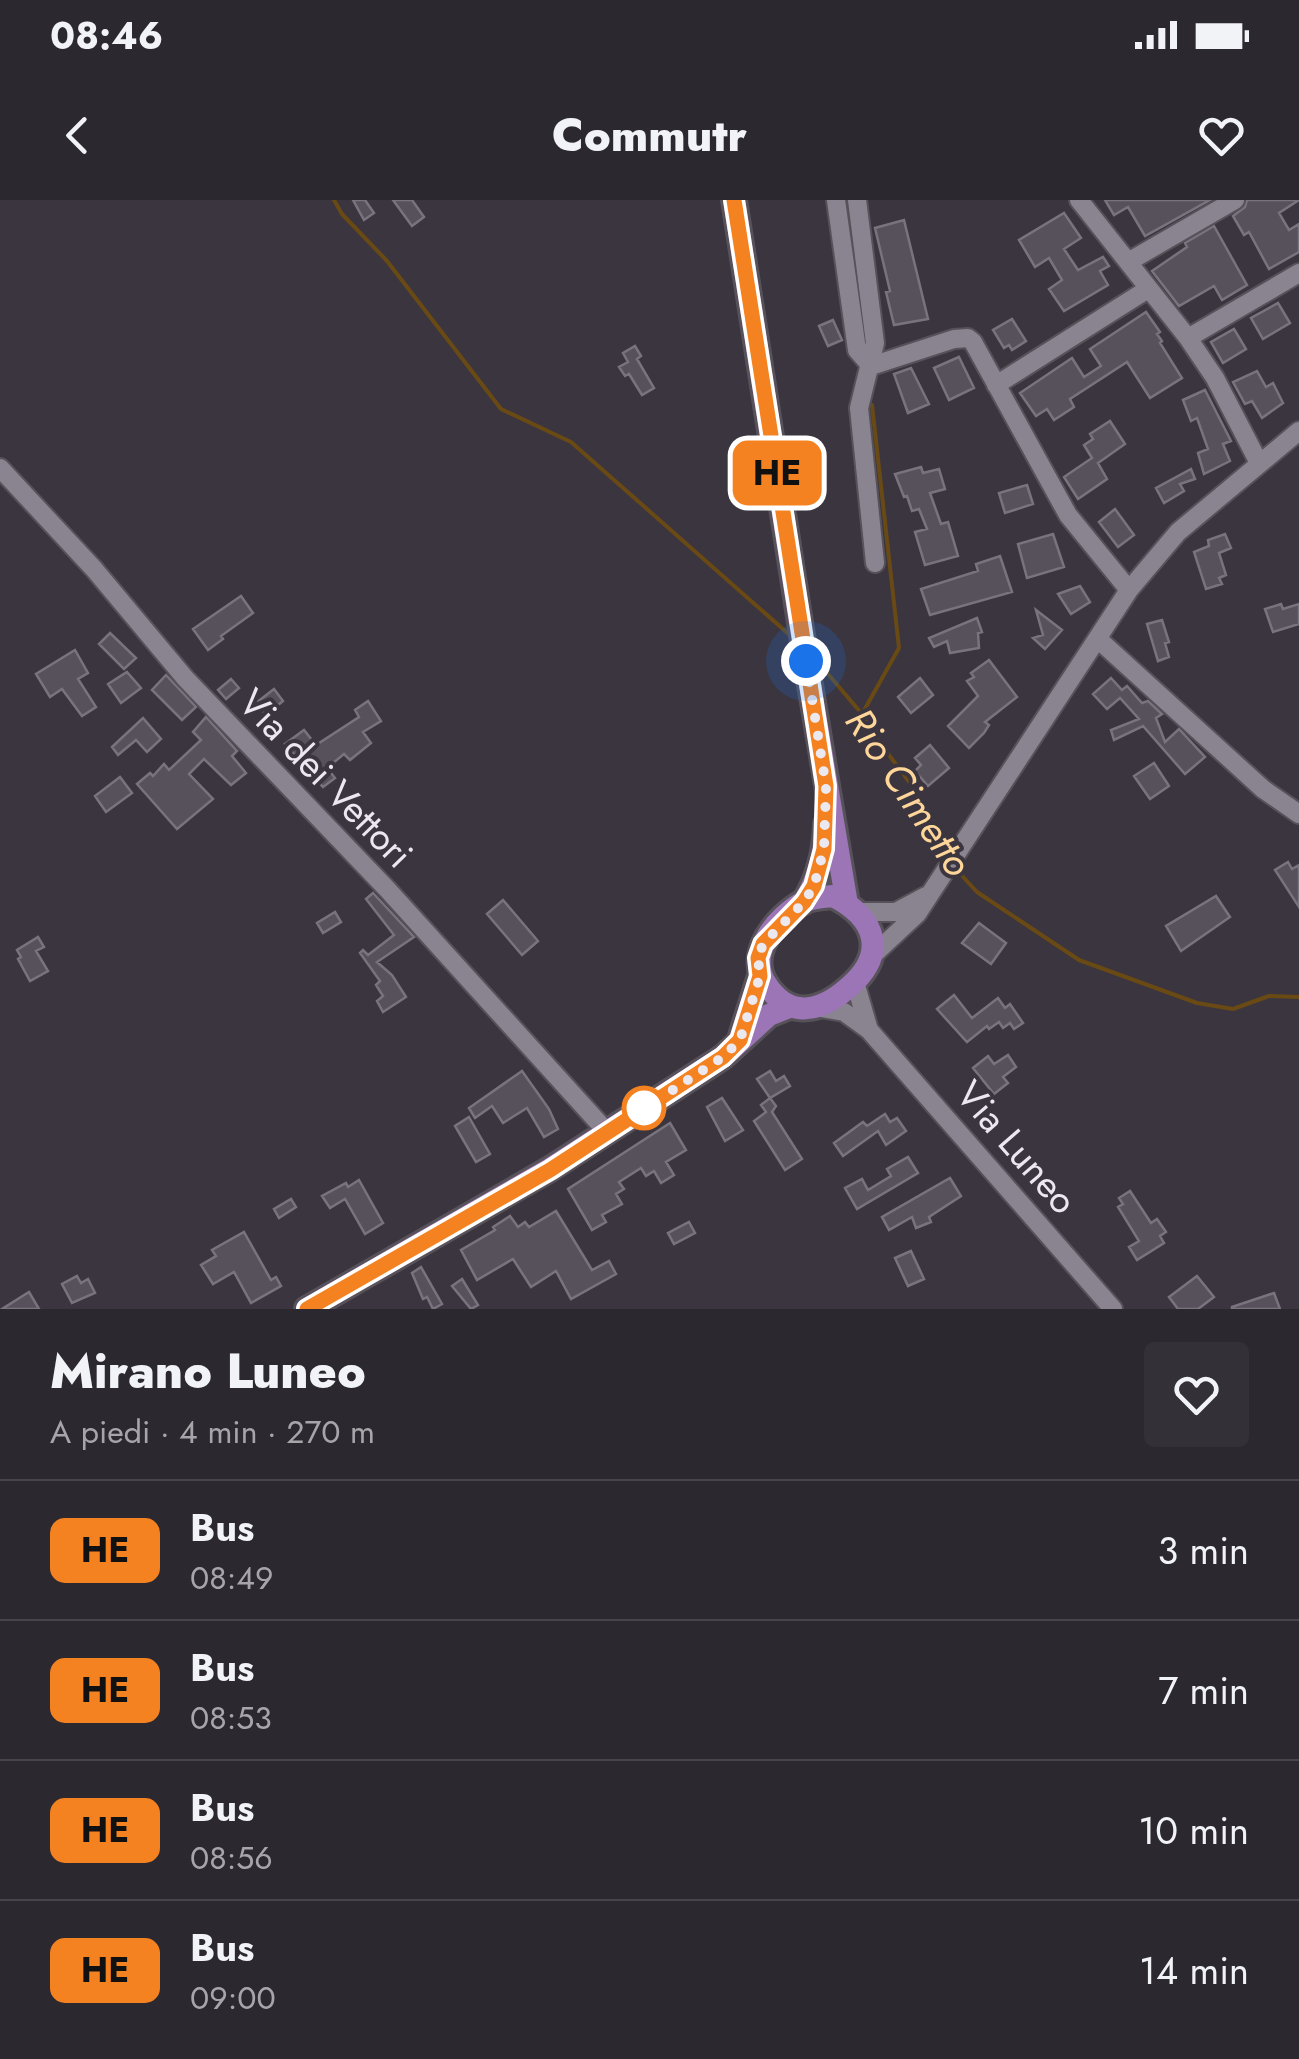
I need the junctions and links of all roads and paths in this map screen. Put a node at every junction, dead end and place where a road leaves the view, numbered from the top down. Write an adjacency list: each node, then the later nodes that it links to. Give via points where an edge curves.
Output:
1 (734, 200): 18 (main road)
2 (836, 200): 10 (street, via 856,350)
3 (857, 200): 10 (street, via 875,343)
4 (1079, 200): 6 (street)
5 (1236, 200): 6 (street)
6 (1128, 262): 8 (street)
7 (1299, 273): 9 (street)
8 (1148, 289): 9 (street); 11 (street)
9 (1188, 338): 13 (street)
10 (870, 366): 11 (street, via 968,338); 15 (street, via 859,408)
11 (996, 385): 16 (street, via 1068,515)
12 (1299, 431): 13 (street)
13 (1259, 463): 16 (street, via 1178,532)
14 (0, 468): 30 (street, Via dei Vettori)
15 (874, 563)
16 (1129, 590): 17 (street)
17 (1098, 640): 19 (street); 20 (street)
18 (826, 786): 21 (main road, via 824,849); 22 (main road)
19 (1299, 814)
20 (930, 892): 22 (street, via 896,912); 23 (street, via 917,914)
21 (804, 902): 22 (main road, via 833,896); 24 (main road, via 763,944)
22 (854, 908): 23 (main road, via 872,934)
23 (872, 956): 25 (main road)
24 (760, 976): 26 (main road); 29 (main road)
25 (856, 982): 27 (main road); 28 (street)
26 (788, 1007): 27 (main road); 29 (main road)
27 (821, 1008): 28 (street, via 844,1012)
28 (869, 1030): 32 (street, Via Luneo)
29 (740, 1040): 30 (main road)
30 (607, 1132): 31 (main road)
31 (306, 1309)
32 (1113, 1309)

